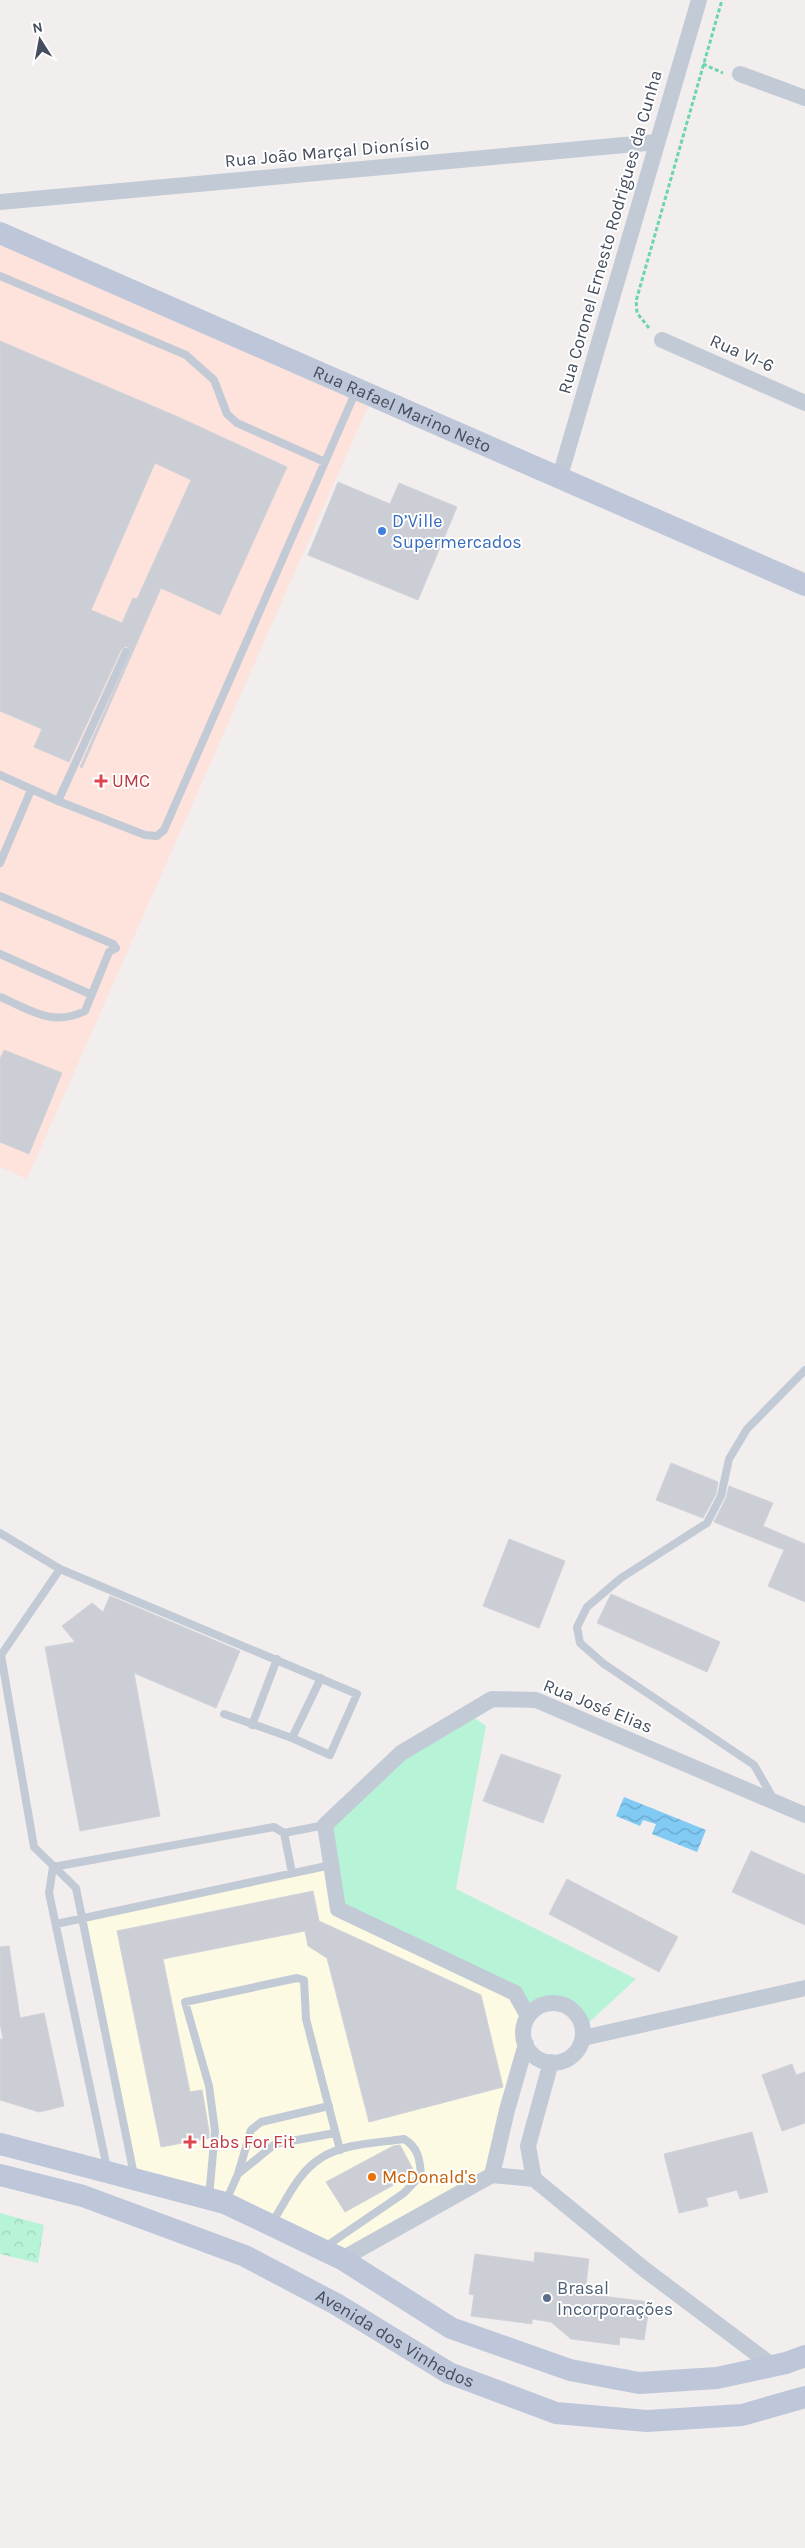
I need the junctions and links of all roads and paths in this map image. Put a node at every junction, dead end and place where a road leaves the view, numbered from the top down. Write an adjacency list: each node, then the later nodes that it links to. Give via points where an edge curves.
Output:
1 (699, 0): 5 (street, Rua Coronel Ernesto Rodrigues da Cunha)
2 (722, 0): 9 (path, via 636,301 637,313)
3 (740, 74): 4 (street)
4 (805, 98)
5 (658, 142): 6 (street, Rua João Marçal Dionísio); 13 (street, Rua Coronel Ernesto Rodrigues da Cunha)
6 (0, 202)
7 (0, 233): 10 (main road, Rua Rafael Marino Neto)
8 (0, 276): 12 (lane, via 186,354 214,380 227,414 237,423)
9 (662, 340): 11 (street, Rua VI-6)
10 (357, 388): 12 (lane); 13 (main road, Rua Rafael Marino Neto)
11 (805, 403)
12 (325, 462): 18 (lane, via 164,830 157,836 145,835)
13 (560, 476): 14 (main road, Rua Rafael Marino Neto)
14 (805, 585)
15 (126, 652): 18 (lane)
16 (0, 775): 17 (lane)
17 (32, 790): 18 (lane); 19 (lane)
18 (58, 801)
19 (0, 863)
20 (0, 896): 22 (lane, via 113,944 116,948 109,952)
21 (0, 954): 22 (lane)
22 (90, 994): 23 (lane, via 84,1011 69,1019 48,1018)
23 (0, 997)
24 (805, 1370): 33 (lane, via 748,1429 729,1459 721,1496 707,1523 614,1584 587,1607 577,1627 580,1643 604,1664 754,1765)
25 (0, 1534): 26 (lane)
26 (60, 1569): 27 (lane); 28 (lane)
27 (0, 1653): 38 (lane, via 34,1847)
28 (277, 1659): 29 (lane); 31 (lane)
29 (321, 1678): 32 (lane); 32 (lane, via 357,1694 330,1755)
30 (224, 1714): 31 (lane)
31 (252, 1725): 32 (lane)
32 (292, 1738)
33 (776, 1803): 34 (street, Rua José Elias); 35 (street, Rua José Elias, via 536,1700 492,1699 402,1752)
34 (805, 1815)
35 (325, 1825): 36 (lane); 37 (street)
36 (284, 1833): 38 (lane, via 274,1827); 39 (lane)
37 (331, 1865): 39 (lane); 43 (street, via 338,1909 515,1993)
38 (53, 1867): 40 (lane, via 76,1888); 41 (lane, via 49,1893)
39 (292, 1873): 40 (lane)
40 (82, 1918): 41 (lane); 55 (lane)
41 (56, 1924): 51 (lane)
42 (805, 1988): 44 (street)
43 (528, 2016): 44 (street, via 544,2004 564,2005 580,2018); 45 (street, via 524,2034)
44 (583, 2038): 46 (street, via 574,2054 566,2060)
45 (526, 2044): 46 (street, via 538,2058); 54 (street)
46 (550, 2062): 56 (street, via 528,2146)
47 (329, 2106): 48 (lane); 52 (lane, via 261,2122 251,2130); 57 (lane, via 306,2019 304,1980 297,1978 185,2002 210,2086)
48 (335, 2133): 50 (lane); 52 (lane, via 275,2144)
49 (0, 2144): 51 (main road, Avenida dos Vinhedos)
50 (340, 2150): 58 (lane, via 321,2158 304,2172); 59 (lane, via 404,2139 414,2145 421,2175 404,2193)
51 (108, 2172): 55 (main road, Avenida dos Vinhedos)
52 (238, 2174): 57 (lane)
53 (0, 2175): 63 (main road, Avenida dos Vinhedos, via 84,2196 245,2256 336,2304 449,2373 556,2413 647,2421 742,2415)
54 (492, 2175): 56 (street); 60 (street)
55 (135, 2179): 57 (main road, Avenida dos Vinhedos)
56 (534, 2179): 62 (street, via 644,2269)
57 (217, 2201): 58 (main road, Avenida dos Vinhedos)
58 (271, 2225): 59 (main road, Avenida dos Vinhedos)
59 (321, 2249): 60 (main road, Avenida dos Vinhedos)
60 (342, 2259): 62 (main road, Avenida dos Vinhedos, via 451,2328 570,2370 639,2383 717,2378)
61 (805, 2356): 62 (main road, Avenida dos Vinhedos)
62 (773, 2366)
63 (805, 2397)

